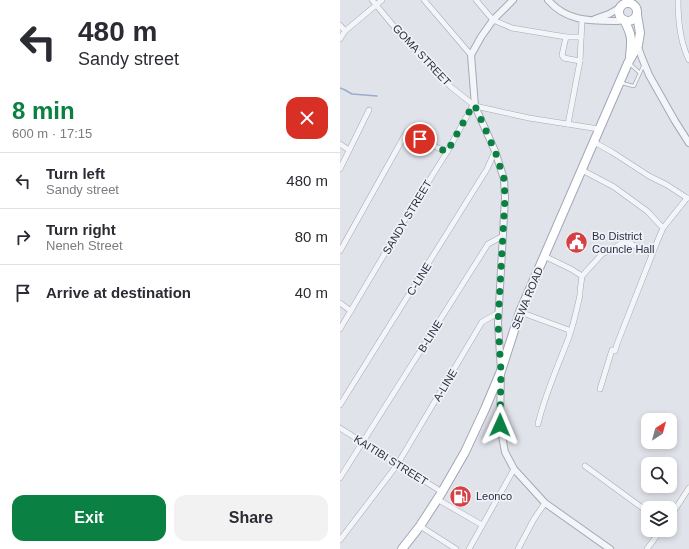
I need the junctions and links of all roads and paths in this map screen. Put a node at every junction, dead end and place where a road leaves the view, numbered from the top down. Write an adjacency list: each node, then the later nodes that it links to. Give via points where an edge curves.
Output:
1 (372, 0): 9 (street, GOMA STREET)
2 (382, 0): 9 (street)
3 (424, 0): 22 (street)
4 (476, 0): 11 (street)
5 (513, 0): 11 (street)
6 (548, 0): 12 (street, via 558,10)
7 (678, 0): 23 (street, via 681,36)
8 (624, 4): 10 (main road, via 632,4); 13 (street, via 609,14); 14 (main road, via 619,11)
9 (376, 5): 16 (street); 29 (street, GOMA STREET, via 451,87)
10 (637, 8): 14 (main road, via 634,19); 21 (main road, via 640,33)
11 (493, 20): 18 (street, via 512,28); 22 (street)
12 (582, 20): 13 (street); 19 (street)
13 (591, 20): 14 (street)
14 (624, 20): 17 (main road)
15 (340, 25): 16 (street)
16 (345, 32): 20 (street)
17 (631, 36): 21 (street); 25 (main road)
18 (566, 37): 19 (street); 24 (street, via 562,55 564,58)
19 (581, 37): 24 (street)
20 (340, 39)
21 (638, 45): 25 (main road, SEWA ROAD); 26 (street)
22 (471, 55): 29 (street)
23 (689, 60)
24 (580, 61): 31 (street)
25 (628, 62): 27 (lane); 28 (main road, SEWA ROAD)
26 (644, 63): 27 (lane); 34 (street)
27 (640, 73): 28 (lane, via 634,86)
28 (619, 82): 32 (main road, SEWA ROAD)
29 (474, 105): 31 (street); 37 (street); 38 (street, SANDY STREET)
30 (368, 110): 36 (street)
31 (568, 124): 32 (street)
32 (599, 129): 33 (main road, SEWA ROAD)
33 (594, 142): 40 (main road, SEWA ROAD); 41 (street)
34 (689, 143)
35 (340, 144): 36 (street)
36 (349, 150): 39 (street)
37 (495, 151): 43 (street, via 504,179); 56 (street, C-LINE, via 487,169)
38 (447, 152): 44 (street, via 406,133); 49 (street, SANDY STREET)
39 (340, 168)
40 (582, 170): 42 (street, via 614,187 647,211); 46 (main road, SEWA ROAD)
41 (688, 198): 42 (street)
42 (663, 228): 45 (street)
43 (502, 236): 51 (street); 59 (street, B-LINE, via 488,244)
44 (340, 251)
45 (652, 254): 47 (street, via 624,242 602,254); 55 (street, via 615,351 612,350)
46 (544, 256): 47 (street); 50 (main road, SEWA ROAD)
47 (582, 276): 53 (street, via 580,295)
48 (340, 303): 49 (street)
49 (351, 311): 52 (street, SANDY STREET)
50 (520, 312): 53 (street, via 569,330); 54 (main road, SEWA ROAD)
51 (498, 313): 54 (street); 60 (street, A-LINE, via 482,322)
52 (340, 329)
53 (569, 335): 57 (street)
54 (501, 371): 62 (street, via 500,425 505,452); 65 (main road, SEWA ROAD, via 465,452)
55 (600, 389)
56 (340, 405)
57 (538, 424)
58 (340, 428): 59 (street, KAITIBI STREET)
59 (363, 443): 60 (street, KAITIBI STREET); 63 (street, B-LINE)
60 (397, 465): 65 (street, KAITIBI STREET); 72 (street)
61 (585, 466): 68 (street)
62 (514, 469): 66 (street); 69 (street)
63 (340, 478)
64 (689, 488): 67 (street)
65 (440, 495): 69 (street, KAITIBI STREET); 70 (main road, SEWA ROAD)
66 (545, 503): 76 (street); 77 (street)
67 (677, 506)
68 (641, 507)
69 (482, 525): 75 (street)
70 (420, 526): 73 (main road, SEWA ROAD); 74 (street)
71 (656, 537): 78 (street)
72 (340, 540)
73 (402, 549)
74 (456, 549)
75 (469, 549)
76 (519, 549)
77 (610, 549)
78 (647, 549)

